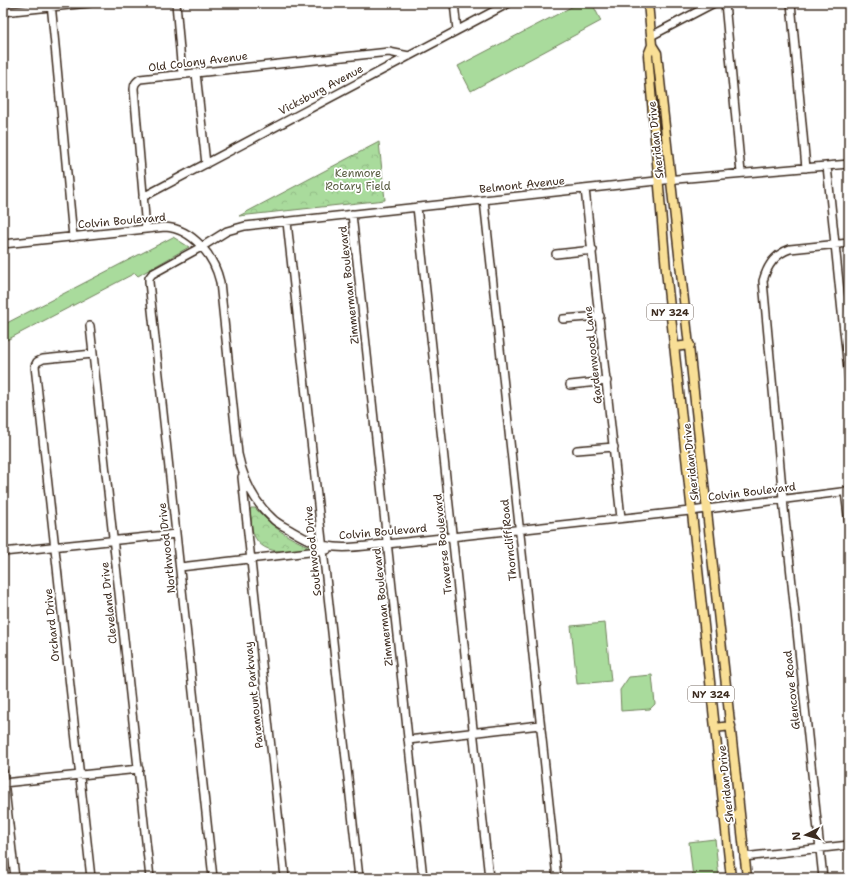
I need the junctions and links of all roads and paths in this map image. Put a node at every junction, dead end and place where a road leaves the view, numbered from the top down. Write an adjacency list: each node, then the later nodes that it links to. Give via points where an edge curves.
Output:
1 (89, 3): 9 (street)
2 (176, 3): 16 (street)
3 (454, 3): 11 (street)
4 (509, 3): 11 (street, Vicksburg Avenue)
5 (648, 3): 12 (main road, Sheridan Drive / NY 324)
6 (714, 3): 12 (street)
7 (725, 3): 21 (street)
8 (791, 3): 20 (street)
9 (51, 5): 10 (street); 31 (street)
10 (3, 12)
11 (457, 30): 14 (street, Vicksburg Avenue)
12 (651, 36): 13 (main road, Sheridan Drive / NY 324)
13 (652, 45): 22 (main road, Sheridan Drive / NY 324, via 657,53); 23 (main road, Sheridan Drive / NY 324, via 648,55)
14 (409, 56): 15 (street, Old Colony Avenue, via 389,52); 17 (street, Vicksburg Avenue)
15 (196, 73): 16 (street, Old Colony Avenue); 17 (street)
16 (182, 74): 25 (street, Old Colony Avenue, via 140,79 134,86)
17 (206, 164): 25 (street, Vicksburg Avenue)
18 (849, 164): 19 (street, Belmont Avenue)
19 (827, 166): 20 (street, Belmont Avenue); 34 (street)
20 (806, 168): 21 (street, Belmont Avenue)
21 (741, 173): 22 (street, Belmont Avenue)
22 (671, 180): 23 (street, Belmont Avenue); 41 (main road, Sheridan Drive / NY 324)
23 (658, 181): 24 (street, Belmont Avenue); 42 (main road, Sheridan Drive / NY 324)
24 (585, 189): 26 (street, Belmont Avenue); 36 (street, Gardenwood Lane)
25 (143, 197): 30 (street, Old Colony Avenue)
26 (484, 200): 27 (street, Belmont Avenue); 58 (street, Thorncliff Road)
27 (417, 207): 28 (street, Belmont Avenue); 60 (street, Traverse Boulevard)
28 (352, 214): 29 (street, Belmont Avenue); 62 (street, Zimmerman Boulevard)
29 (287, 222): 35 (street, Belmont Avenue, via 232,229); 64 (street, Southwood Drive)
30 (146, 229): 31 (street, Colvin Boulevard); 35 (street, Colvin Boulevard, via 176,228)
31 (73, 237): 33 (street, Colvin Boulevard)
32 (849, 243): 34 (street, Glencove Road)
33 (3, 244)
34 (835, 244): 44 (street); 51 (street, Glencove Road, via 785,251 771,262 763,281)
35 (203, 246): 49 (street, Colvin Boulevard, via 214,263 220,282); 59 (street, Northwood Drive, via 154,272 149,278)
36 (593, 250): 37 (street); 38 (street, Gardenwood Lane)
37 (556, 254)
38 (600, 316): 39 (street); 45 (street, Gardenwood Lane)
39 (563, 319)
40 (90, 326): 43 (street, Cleveland Drive)
41 (690, 346): 42 (main road); 53 (main road, Sheridan Drive / NY 324)
42 (674, 347): 55 (main road, Sheridan Drive / NY 324)
43 (93, 354): 61 (street, Cleveland Drive); 63 (street, Orchard Drive, via 40,360 35,364)
44 (849, 380)
45 (606, 381): 46 (street); 47 (street, Gardenwood Lane)
46 (570, 385)
47 (614, 447): 48 (street); 56 (street, Gardenwood Lane)
48 (577, 450)
49 (240, 464): 52 (street, Colvin Boulevard); 54 (street, Paramount Parkway)
50 (847, 491): 51 (street, Colvin Boulevard); 57 (street)
51 (783, 499): 53 (street, Colvin Boulevard); 80 (street, Glencove Road)
52 (257, 503): 54 (street, via 250,504); 64 (street, Colvin Boulevard, via 272,519)
53 (707, 509): 55 (street, Colvin Boulevard); 69 (main road, Sheridan Drive / NY 324)
54 (245, 510): 66 (street, Paramount Parkway)
55 (692, 511): 56 (street, Colvin Boulevard); 70 (main road, Sheridan Drive / NY 324)
56 (621, 518): 58 (street, Colvin Boulevard)
57 (849, 524)
58 (519, 530): 60 (street, Colvin Boulevard); 68 (street, Thorncliff Road)
59 (176, 534): 61 (street); 67 (street, Northwood Drive)
60 (453, 537): 62 (street, Colvin Boulevard); 71 (street, Traverse Boulevard)
61 (113, 541): 63 (street); 73 (street, Cleveland Drive)
62 (387, 544): 64 (street, Colvin Boulevard); 72 (street, Zimmerman Boulevard)
63 (54, 547): 65 (street); 75 (street, Orchard Drive)
64 (323, 548): 66 (street); 87 (street, Southwood Drive)
65 (3, 552)
66 (251, 559): 67 (street); 86 (street, Paramount Parkway)
67 (180, 566): 85 (street, Northwood Drive)
68 (540, 725): 71 (street); 90 (street, Thorncliff Road)
69 (731, 726): 70 (main road); 77 (main road, Sheridan Drive / NY 324)
70 (715, 728): 78 (main road, Sheridan Drive / NY 324)
71 (474, 733): 72 (street); 89 (street, Traverse Boulevard)
72 (408, 740): 88 (street, Zimmerman Boulevard)
73 (138, 769): 75 (street); 84 (street, Cleveland Drive)
74 (3, 772): 76 (street)
75 (79, 775): 76 (street); 83 (street, Orchard Drive)
76 (4, 783): 82 (street)
77 (740, 815): 78 (main road); 81 (main road, Sheridan Drive / NY 324)
78 (724, 817): 91 (main road, Sheridan Drive / NY 324)
79 (849, 845): 80 (street)
80 (820, 848): 81 (street); 93 (street, Glencove Road)
81 (744, 857): 92 (main road, Sheridan Drive / NY 324)
82 (16, 878)
83 (91, 878)
84 (150, 878)
85 (213, 878)
86 (285, 878)
87 (359, 878)
88 (423, 878)
89 (489, 878)
90 (556, 878)
91 (731, 878)
92 (747, 878)
93 (823, 878)

